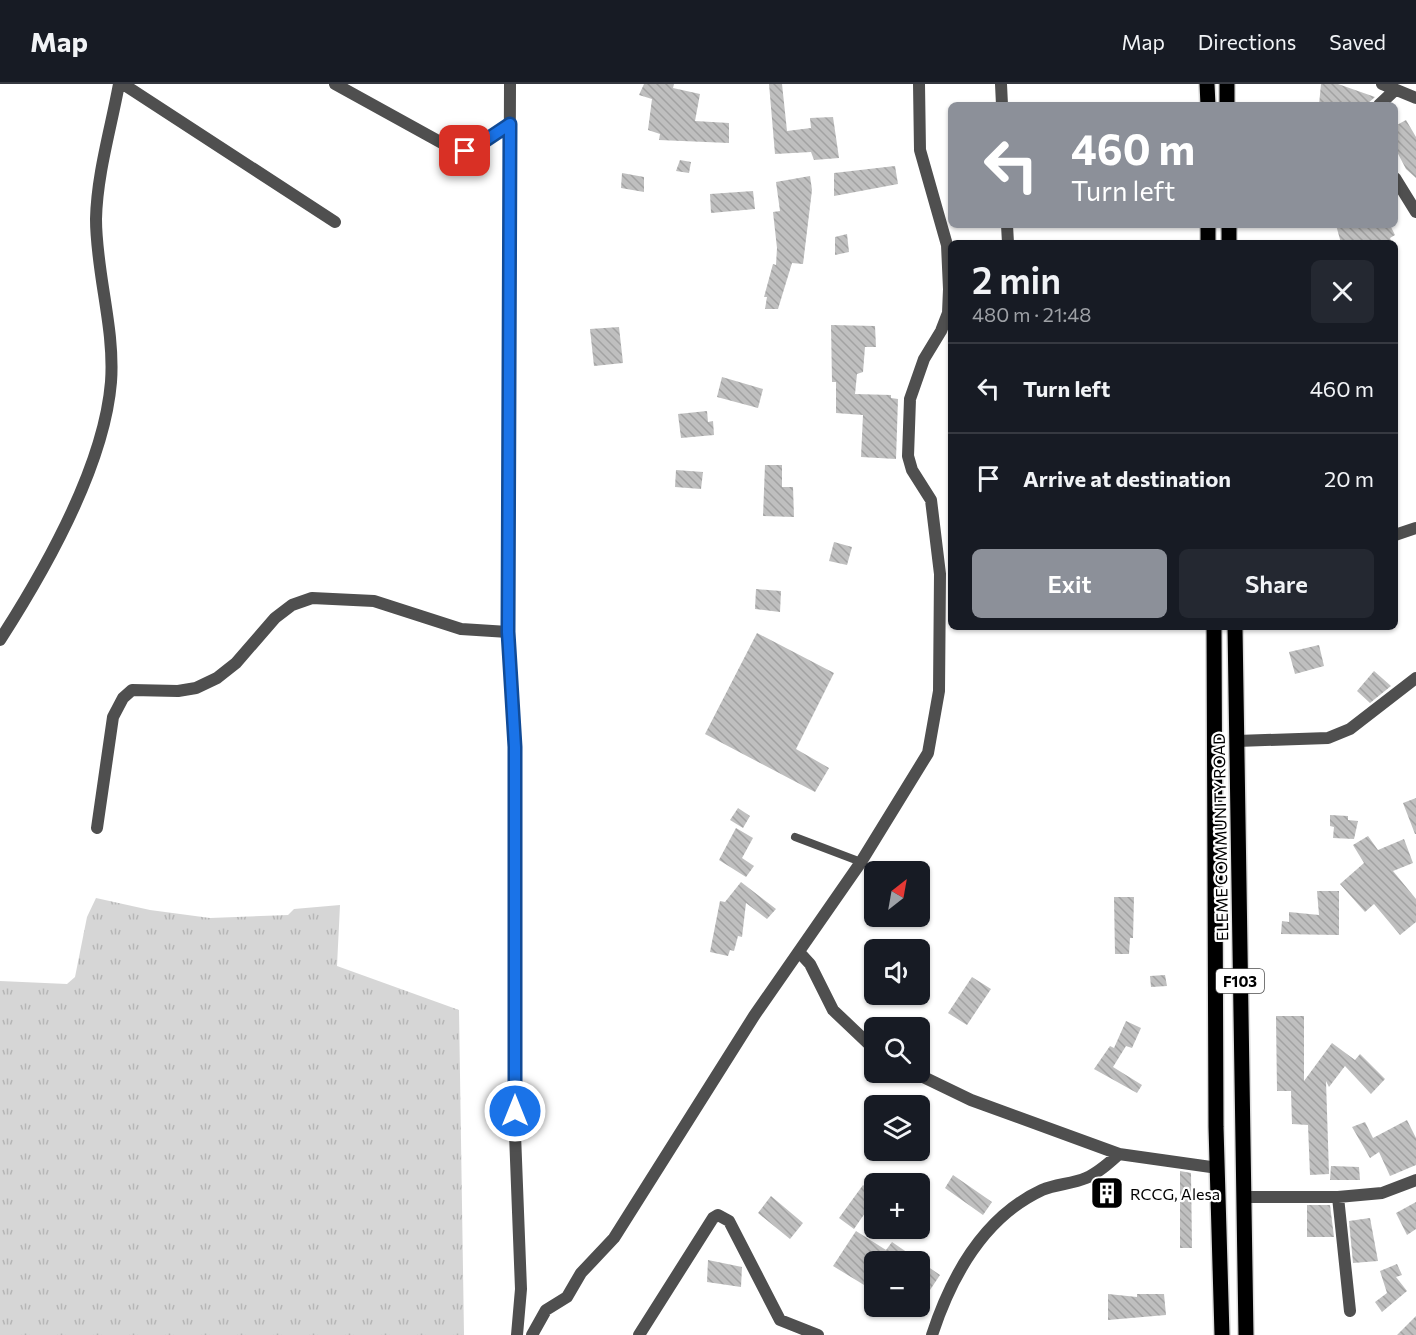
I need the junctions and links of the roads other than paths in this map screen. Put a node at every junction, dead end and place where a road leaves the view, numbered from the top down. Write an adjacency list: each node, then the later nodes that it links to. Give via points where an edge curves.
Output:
1 (121, 84): 17 (street); 23 (street, via 96,218 111,354 106,413 65,526 38,582)
2 (335, 84): 14 (street, via 451,148 465,151)
3 (510, 84): 14 (street)
4 (919, 84): 28 (street, via 920,150 947,245 948,313 914,383 908,456 931,500 933,514 940,574 939,691 928,753)
5 (1001, 84): 10 (street)
6 (1207, 84): 11 (main road)
7 (1227, 84): 12 (main road)
8 (1389, 86): 9 (street); 13 (street)
9 (1416, 98)
10 (1002, 102)
11 (1208, 102)
12 (1227, 102)
13 (1381, 102)
14 (510, 124): 22 (street)
15 (1398, 183): 16 (street)
16 (1416, 212)
17 (335, 222)
18 (1416, 528): 19 (street)
19 (1398, 534)
20 (1214, 630): 33 (main road, ELEME COMMUNITY ROAD / F103)
21 (1235, 630): 25 (main road, ELEME COMMUNITY ROAD / F103)
22 (508, 632): 26 (street, via 461,629 374,601 312,598 291,605 217,678 178,691 132,690 123,698 113,717); 38 (street, via 515,747 515,1134 521,1289)
23 (0, 640)
24 (1416, 678): 25 (street, via 1350,729 1328,738)
25 (1237, 741): 35 (main road, ELEME COMMUNITY ROAD / F103)
26 (97, 828)
27 (795, 837): 28 (lane)
28 (861, 862): 29 (street)
29 (799, 951): 30 (street, via 810,964 833,1011); 39 (street, via 614,1238 581,1273 567,1297 546,1310)
30 (864, 1040)
31 (930, 1080): 32 (street, via 970,1100)
32 (1119, 1154): 33 (street); 42 (street, via 1086,1179 1045,1189 1017,1203 991,1226 971,1251 942,1305)
33 (1218, 1168): 43 (main road, ELEME COMMUNITY ROAD / F103)
34 (1416, 1180): 36 (street, via 1382,1193)
35 (1244, 1197): 36 (street); 44 (main road, ELEME COMMUNITY ROAD / F103)
36 (1338, 1197): 37 (street)
37 (1350, 1311)
38 (517, 1335)
39 (532, 1335)
40 (639, 1335): 41 (street, via 718,1215 729,1221 780,1320)
41 (818, 1335)
42 (932, 1335)
43 (1222, 1335)
44 (1246, 1335)

